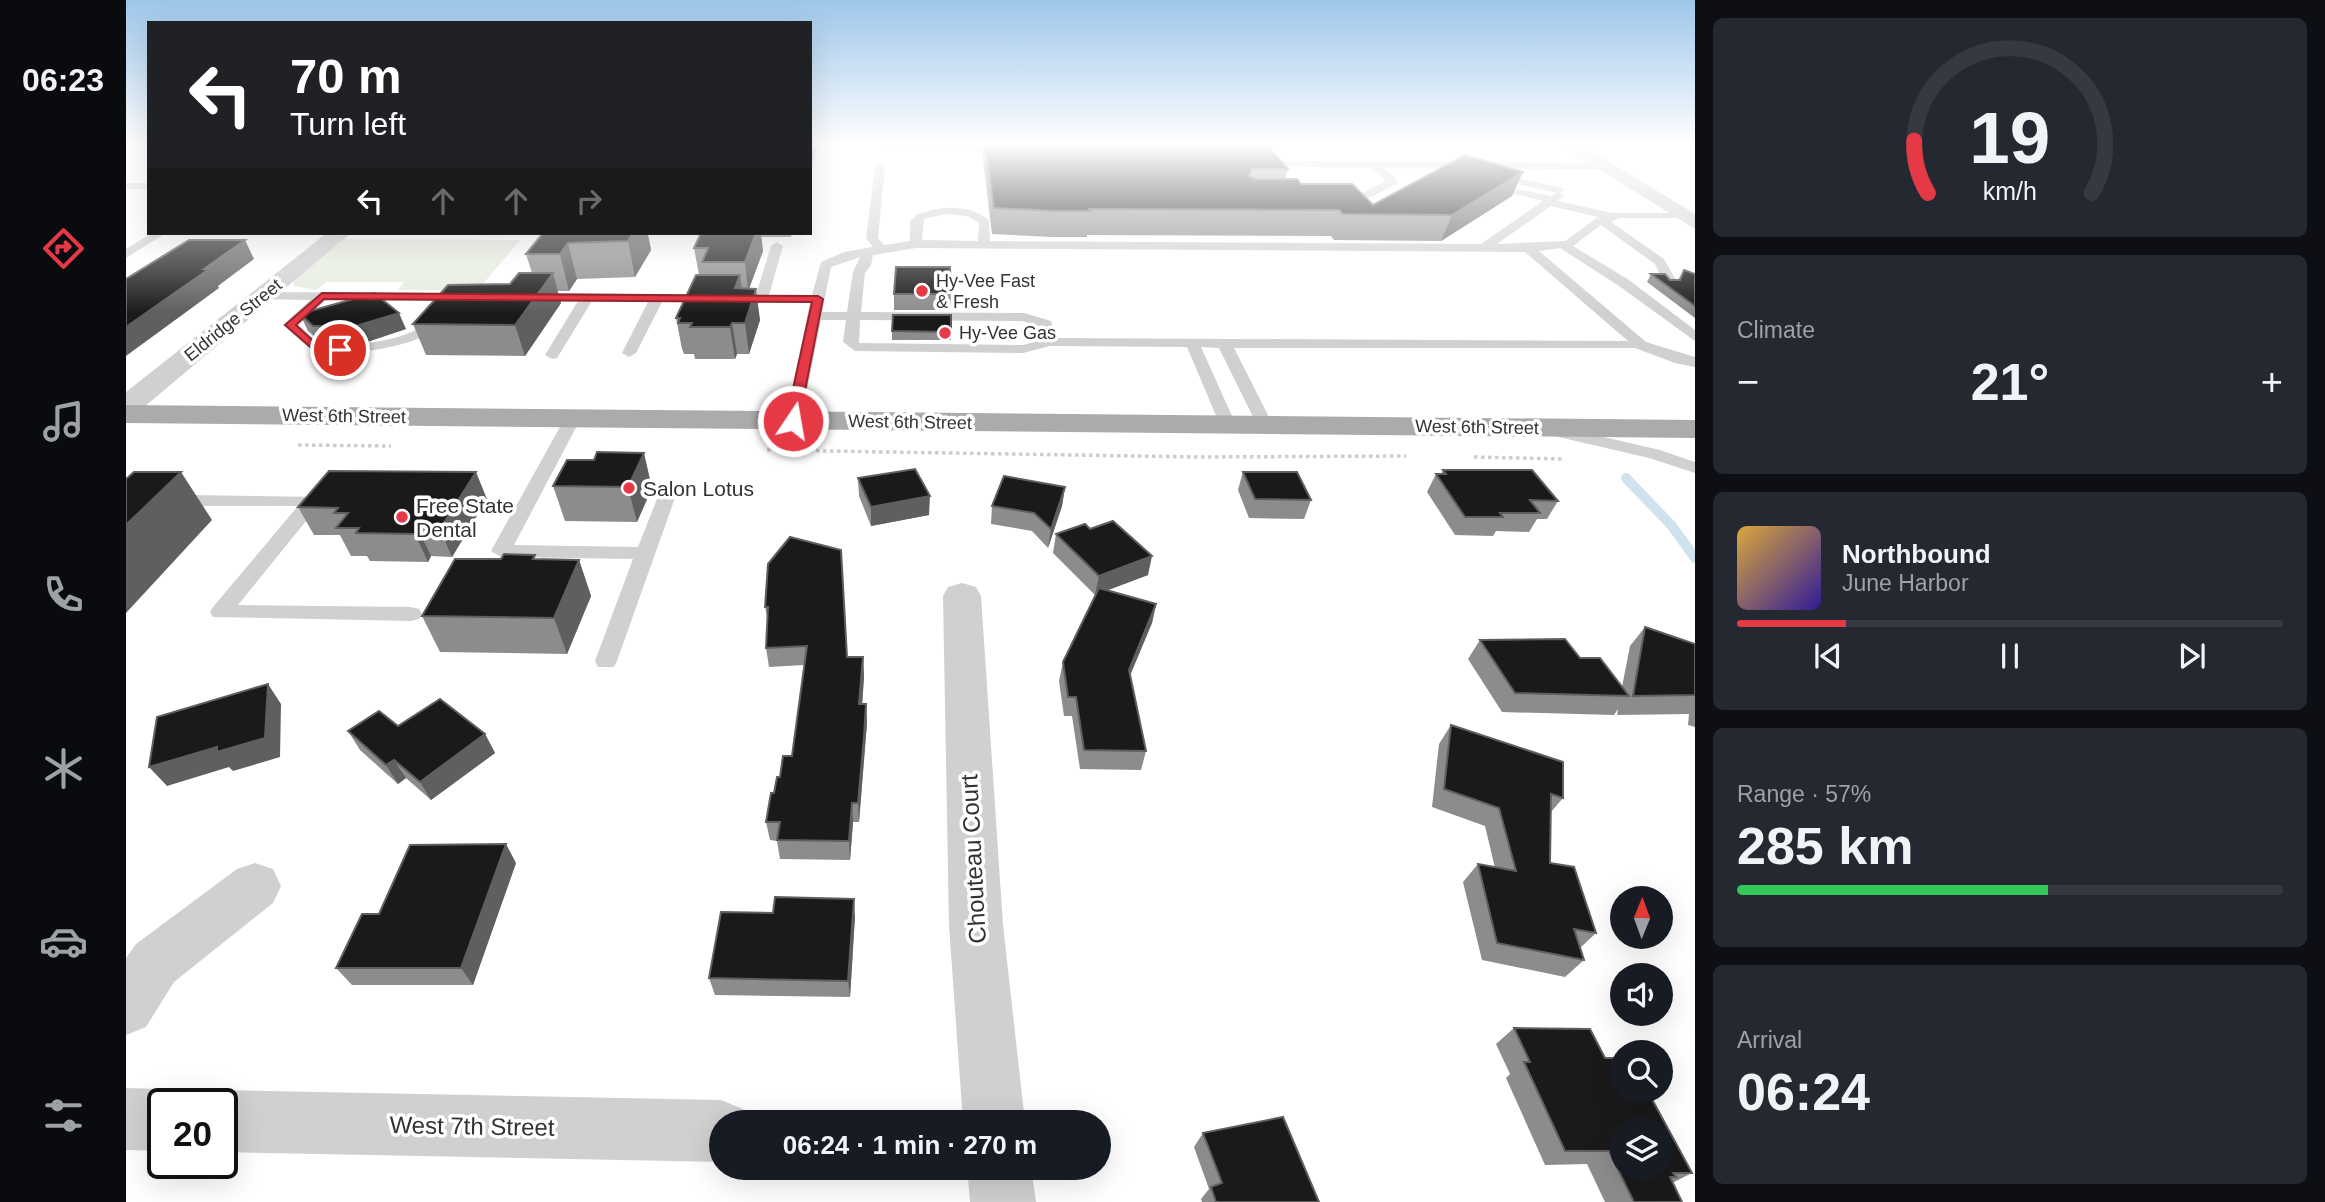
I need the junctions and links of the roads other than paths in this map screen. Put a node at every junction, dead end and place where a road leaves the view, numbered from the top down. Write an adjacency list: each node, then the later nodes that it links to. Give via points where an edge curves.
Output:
1 (876, 201): 15 (lane)
2 (1548, 201): 13 (lane)
3 (1564, 201): 5 (lane)
4 (1659, 201): 6 (street)
5 (1606, 219): 6 (lane); 11 (lane); 17 (lane, via 1660,262)
6 (1688, 219)
7 (157, 235): 16 (lane)
8 (338, 235): 18 (street, Eldridge Street)
9 (916, 244): 10 (lane); 10 (lane, via 920,217 951,211 985,222); 15 (lane)
10 (984, 245): 13 (lane)
11 (1563, 245): 14 (lane); 29 (lane, via 1624,283)
12 (777, 246): 25 (lane)
13 (1485, 247): 14 (lane)
14 (1528, 248): 33 (lane, via 1638,340)
15 (873, 250): 26 (lane, via 825,265); 28 (lane, via 859,272)
16 (126, 254)
17 (1670, 282)
18 (263, 295): 19 (lane); 37 (street, Eldridge Street)
19 (322, 296): 20 (lane); 20 (lane, via 290,325 317,350 364,350 432,328)
20 (459, 297): 21 (lane)
21 (486, 297)
22 (513, 297): 23 (lane)
23 (588, 297): 24 (lane); 35 (lane)
24 (657, 298): 25 (lane); 34 (lane)
25 (761, 299): 26 (lane)
26 (818, 299): 27 (lane)
27 (814, 316): 28 (lane); 40 (lane)
28 (853, 316): 30 (lane, via 1024,317 1046,324); 30 (lane, via 850,342 855,347 1023,349)
29 (1695, 337)
30 (1050, 342): 31 (lane)
31 (1192, 343): 32 (lane); 41 (lane)
32 (1224, 343): 33 (lane, via 1507,345 1535,355 1566,358 1591,358 1600,355 1603,346); 42 (lane)
33 (1637, 344): 36 (lane)
34 (629, 353)
35 (552, 355)
36 (1695, 362)
37 (126, 407)
38 (126, 414): 39 (main road, West 6th Street)
39 (573, 418): 40 (main road, West 6th Street); 48 (lane, via 500,551)
40 (793, 421): 41 (main road, West 6th Street)
41 (1228, 425): 42 (main road, West 6th Street)
42 (1265, 425): 43 (main road, West 6th Street)
43 (1544, 428): 44 (main road, West 6th Street); 45 (lane)
44 (1695, 429)
45 (1695, 468)
46 (666, 498): 48 (lane)
47 (128, 502): 50 (lane, via 312,501 221,612)
48 (645, 553): 51 (lane)
49 (962, 596): 54 (street, Chouteau Court, via 971,862)
50 (411, 614)
51 (606, 661)
52 (255, 886): 53 (street, via 155,963)
53 (126, 1007)
54 (993, 1110)
55 (126, 1119): 56 (street)
56 (147, 1120)
57 (238, 1121): 58 (street, West 7th Street)
58 (709, 1131)
59 (1000, 1180): 60 (street)
60 (1003, 1202)

